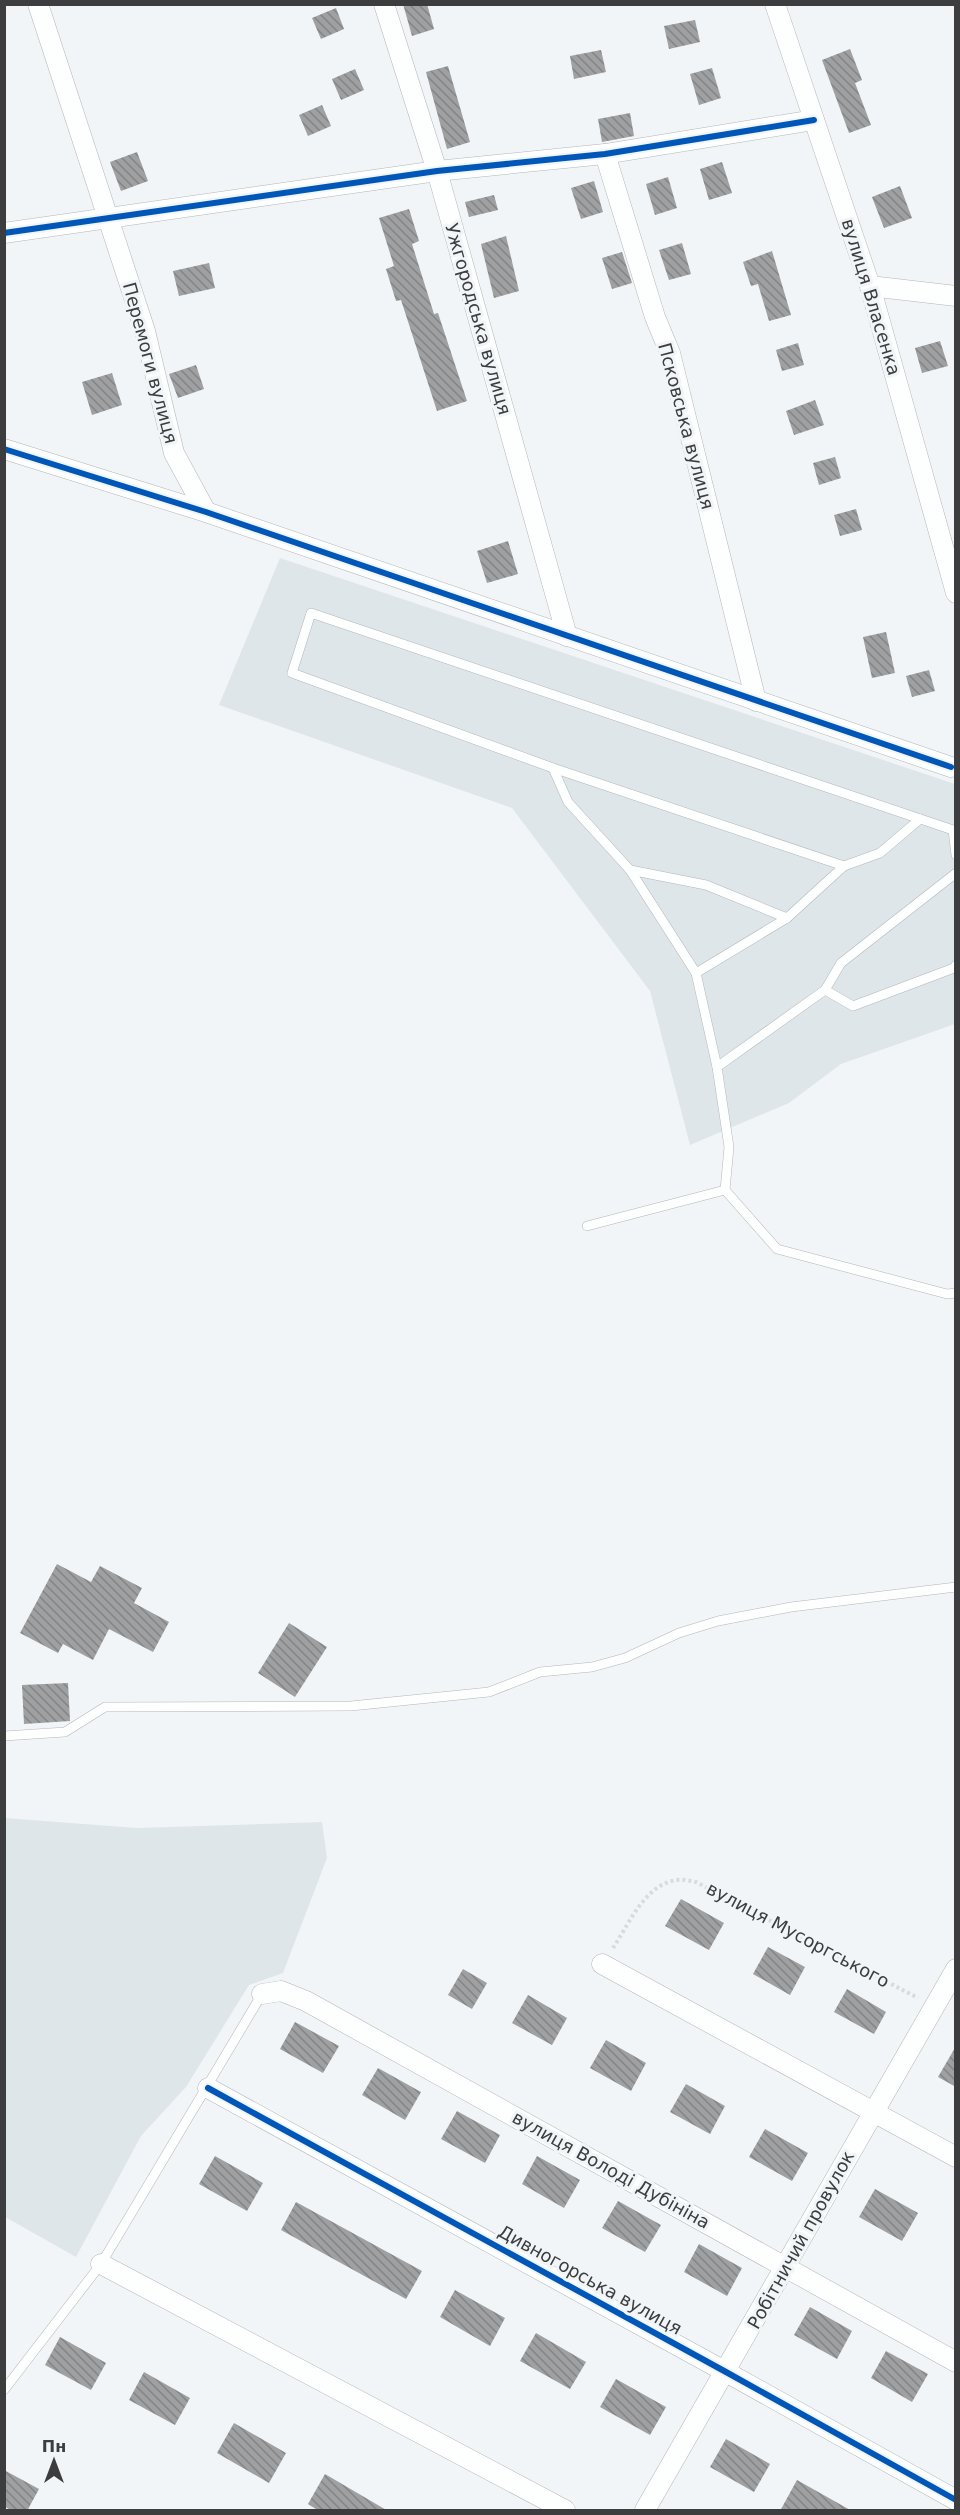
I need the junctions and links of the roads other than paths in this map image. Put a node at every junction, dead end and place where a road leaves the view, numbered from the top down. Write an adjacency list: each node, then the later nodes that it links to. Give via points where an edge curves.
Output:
1 (38, 4): 7 (street, Перемоги вулиця)
2 (384, 4): 6 (street, Ужгородська вулиця)
3 (775, 4): 4 (street, вулиця Власенка)
4 (814, 120): 5 (street); 9 (street, вулиця Власенка)
5 (605, 154): 6 (street); 15 (street, Псковська вулиця, via 670,353)
6 (437, 171): 7 (street); 14 (street, Ужгородська вулиця)
7 (106, 217): 8 (street); 12 (street, Перемоги вулиця, via 145,331 174,453)
8 (4, 233)
9 (870, 286): 10 (street); 13 (street, вулиця Власенка)
10 (956, 296)
11 (4, 449): 12 (street)
12 (206, 512): 14 (street)
13 (956, 593)
14 (567, 636): 15 (street)
15 (756, 701): 16 (street)
16 (951, 767)
17 (553, 768): 18 (lane, via 292,673 311,614); 20 (lane); 21 (lane, via 568,802)
18 (920, 819): 19 (lane, via 954,830); 20 (lane, via 880,853)
19 (956, 855)
20 (844, 866): 23 (lane)
21 (630, 870): 23 (lane, via 706,885); 25 (lane)
22 (956, 873): 26 (lane, via 841,963)
23 (787, 918): 25 (lane)
24 (956, 965): 26 (lane, via 853,1005)
25 (696, 973): 27 (lane)
26 (825, 990): 27 (lane)
27 (717, 1067): 28 (lane, via 729,1147)
28 (725, 1190): 29 (lane); 30 (lane, via 777,1249 947,1294)
29 (587, 1226)
30 (956, 1293)
31 (956, 1587): 32 (lane, via 791,1607 718,1621 679,1633 625,1658 592,1667 540,1672 489,1692 351,1706 105,1707 65,1732)
32 (4, 1736)
33 (602, 1964): 37 (street)
34 (956, 1970): 37 (street, Робітничий провулок)
35 (262, 1994): 36 (lane); 40 (street, вулиця Володі Дубініна, via 281,1991 306,2001)
36 (208, 2088): 39 (lane); 42 (street, Дивногорська вулиця)
37 (873, 2112): 38 (street); 40 (street, Робітничий провулок)
38 (956, 2157)
39 (101, 2264): 43 (lane); 45 (street)
40 (785, 2267): 41 (street, вулиця Володі Дубініна); 42 (street, Робітничий провулок)
41 (956, 2362)
42 (726, 2372): 44 (street, Дивногорська вулиця); 46 (street, Робітничий провулок)
43 (4, 2390)
44 (956, 2500)
45 (565, 2511)
46 (645, 2511)

